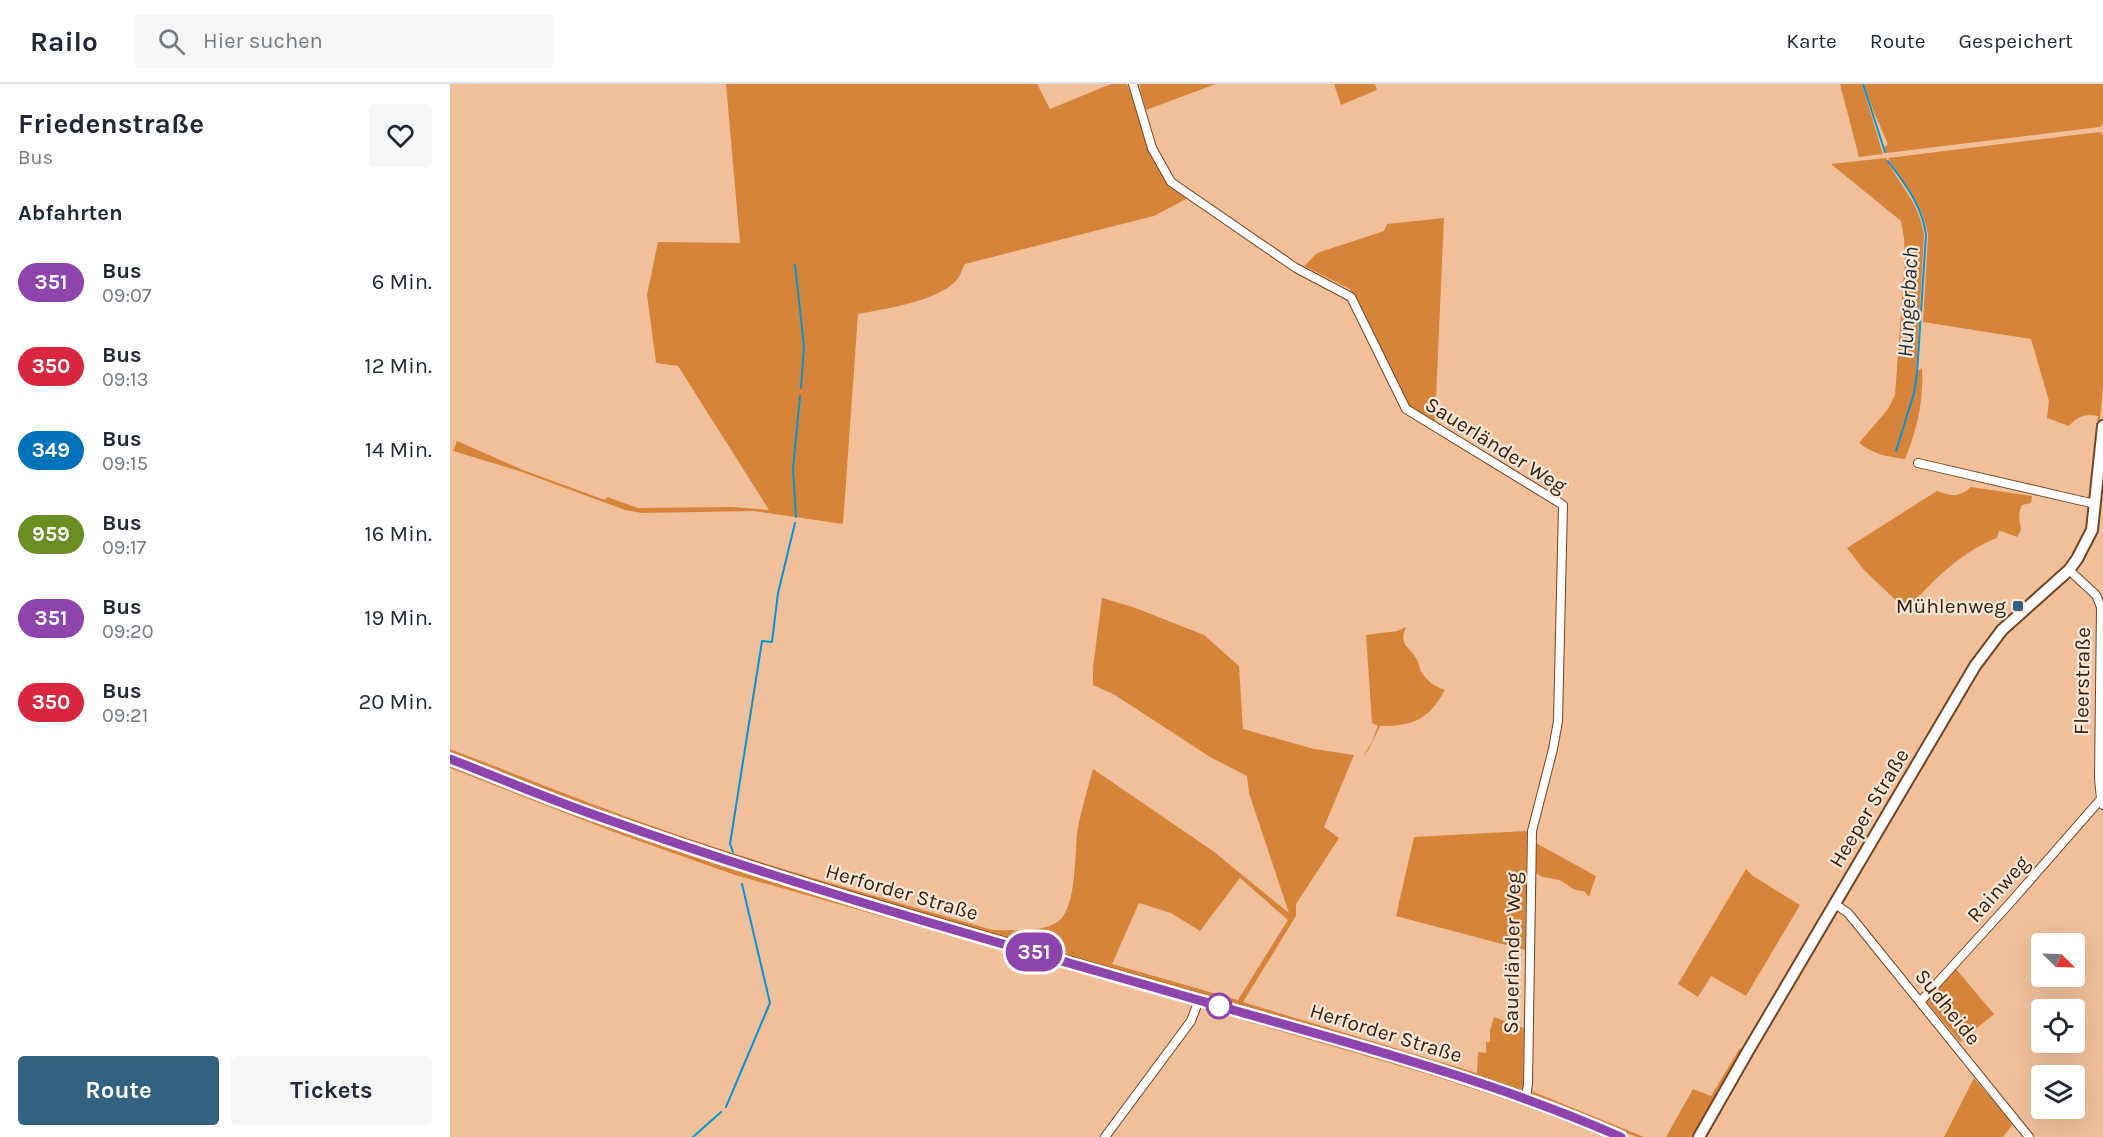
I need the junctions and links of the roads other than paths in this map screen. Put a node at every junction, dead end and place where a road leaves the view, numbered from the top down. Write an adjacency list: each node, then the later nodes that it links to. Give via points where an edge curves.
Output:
1 (1133, 84): 12 (street, Sauerländer Weg, via 1152,148 1171,182 1296,268 1351,297 1406,409 1563,505 1558,722 1532,831)
2 (2103, 426): 4 (street)
3 (1918, 464): 4 (street)
4 (2095, 504): 5 (street, Heeper Straße, via 2091,533)
5 (2069, 570): 6 (street, Fleerstraße, via 2099,599); 9 (street, Heeper Straße, via 2002,630 1981,657)
6 (2102, 627): 8 (street, Fleerstraße)
7 (450, 759): 10 (street, Herforder Straße, via 704,853)
8 (2102, 802): 11 (street, Rainweg)
9 (1835, 904): 11 (street, Sudheide, via 1853,919); 13 (street, Heeper Straße)
10 (1199, 1000): 12 (street, Herforder Straße); 14 (street, via 1191,1021)
11 (1920, 1002): 18 (street, Sudheide)
12 (1526, 1098): 15 (street, Herforder Straße)
13 (1706, 1123): 16 (street, Heeper Straße); 17 (street, Heeper Straße)
14 (1105, 1137)
15 (1621, 1137)
16 (1695, 1137)
17 (1699, 1137)
18 (2029, 1137)

